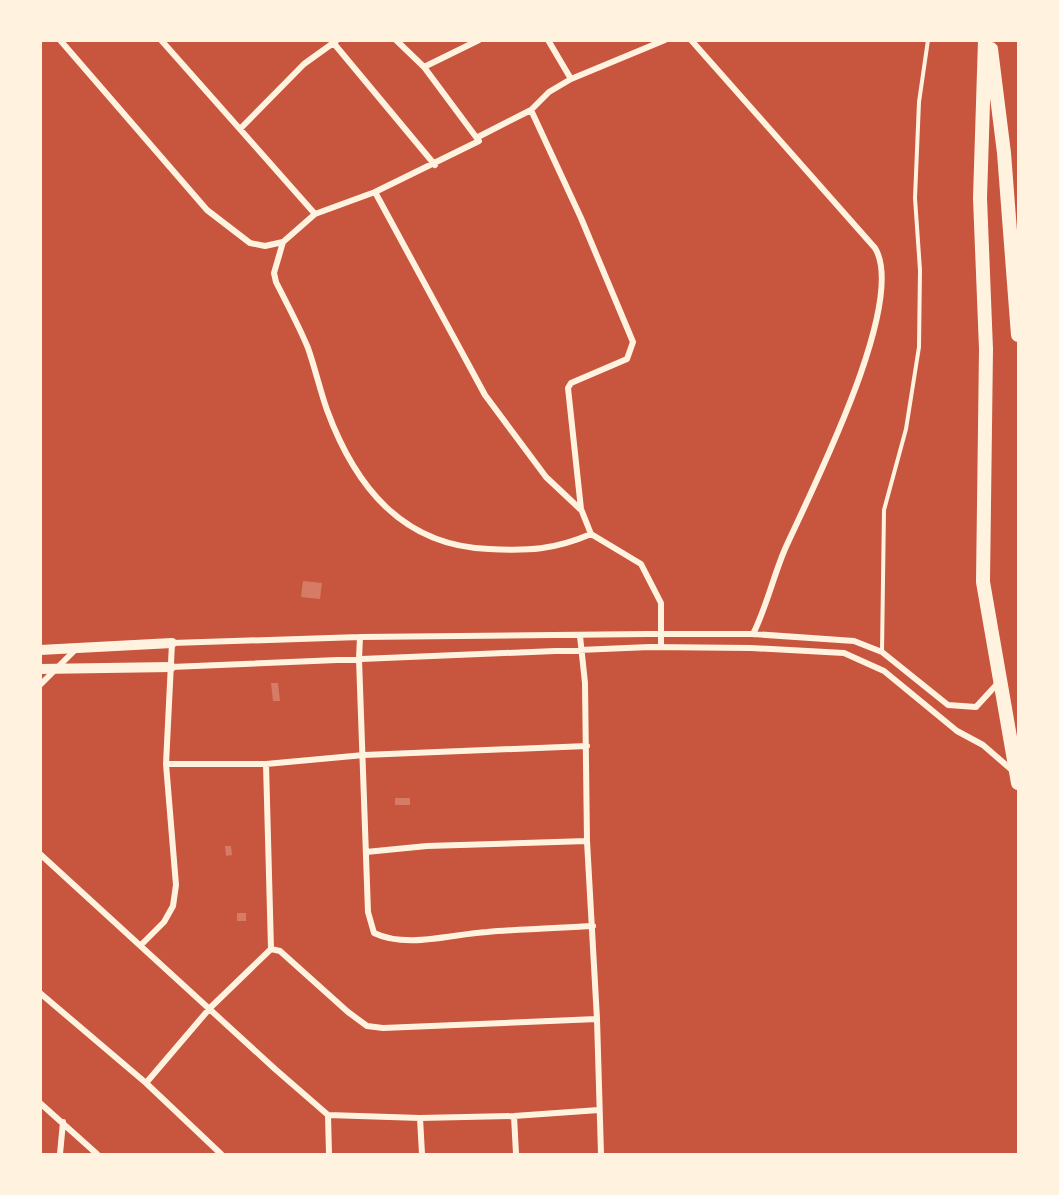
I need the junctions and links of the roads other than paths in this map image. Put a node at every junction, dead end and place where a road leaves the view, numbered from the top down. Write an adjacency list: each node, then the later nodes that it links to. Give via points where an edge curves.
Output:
1 (60, 40): 20 (street, via 207,210 250,243 265,246)
2 (161, 40): 15 (street)
3 (396, 40): 12 (street)
4 (479, 40): 12 (street)
5 (548, 40): 13 (street)
6 (665, 40): 13 (street)
7 (691, 40): 25 (street, via 875,248 882,265 876,316 864,365)
8 (928, 40): 33 (lane, via 919,102 915,198 920,270 919,347 906,429 885,510)
9 (985, 40): 40 (highway, via 981,198 986,348 983,582)
10 (990, 40): 21 (highway, via 1004,153)
11 (334, 41): 15 (street, via 304,64); 17 (street)
12 (424, 67): 16 (street)
13 (571, 79): 14 (street, via 549,92)
14 (531, 110): 16 (street); 22 (street, via 633,342 627,359 571,383 568,388)
15 (240, 129): 19 (street)
16 (478, 137): 17 (street, via 479,141)
17 (435, 165): 18 (street)
18 (375, 192): 19 (street); 22 (street, via 485,395 546,477)
19 (315, 214): 20 (street)
20 (283, 242): 23 (street, via 274,273 276,282 308,348 327,411 362,481 398,520 435,540 472,549 528,551 564,546)
21 (1018, 335)
22 (581, 509): 23 (street)
23 (591, 534): 24 (street, via 641,564 661,603)
24 (662, 634): 25 (street); 26 (street); 29 (street)
25 (753, 634): 33 (street, via 854,641)
26 (580, 636): 27 (street); 32 (street)
27 (360, 637): 28 (street); 35 (street)
28 (172, 643): 30 (main road); 36 (street)
29 (661, 647): 32 (street); 39 (street, via 843,653)
30 (78, 648): 31 (main road); 37 (street)
31 (40, 650)
32 (580, 650): 35 (street); 42 (street)
33 (882, 652): 34 (street)
34 (890, 658): 39 (street); 40 (street, via 948,705 957,707 976,707)
35 (359, 659): 36 (street); 43 (street)
36 (171, 667): 37 (main road); 44 (street)
37 (58, 668): 38 (main road); 41 (street)
38 (40, 669)
39 (884, 671): 46 (street, via 957,731 983,745)
40 (999, 682): 46 (highway)
41 (40, 685)
42 (587, 746): 43 (street); 47 (street)
43 (364, 755): 45 (street); 48 (street)
44 (166, 764): 45 (street); 51 (street, via 176,885 173,906 164,922)
45 (266, 764): 52 (street)
46 (1018, 779)
47 (587, 841): 48 (street); 50 (street)
48 (366, 852): 50 (street, via 369,922 374,933 388,940)
49 (40, 854): 51 (street)
50 (593, 926): 55 (street)
51 (141, 945): 54 (street)
52 (271, 949): 54 (street); 55 (street, via 280,951 367,1026)
53 (40, 993): 56 (street)
54 (210, 1008): 56 (street); 59 (street)
55 (597, 1019): 58 (street)
56 (146, 1083): 65 (street)
57 (40, 1103): 62 (street)
58 (599, 1110): 60 (street); 69 (street)
59 (328, 1115): 61 (street); 66 (street)
60 (514, 1116): 61 (street); 68 (street)
61 (420, 1118): 67 (street)
62 (63, 1122): 63 (street); 64 (street)
63 (60, 1155)
64 (97, 1155)
65 (221, 1155)
66 (329, 1155)
67 (422, 1155)
68 (516, 1155)
69 (601, 1155)

